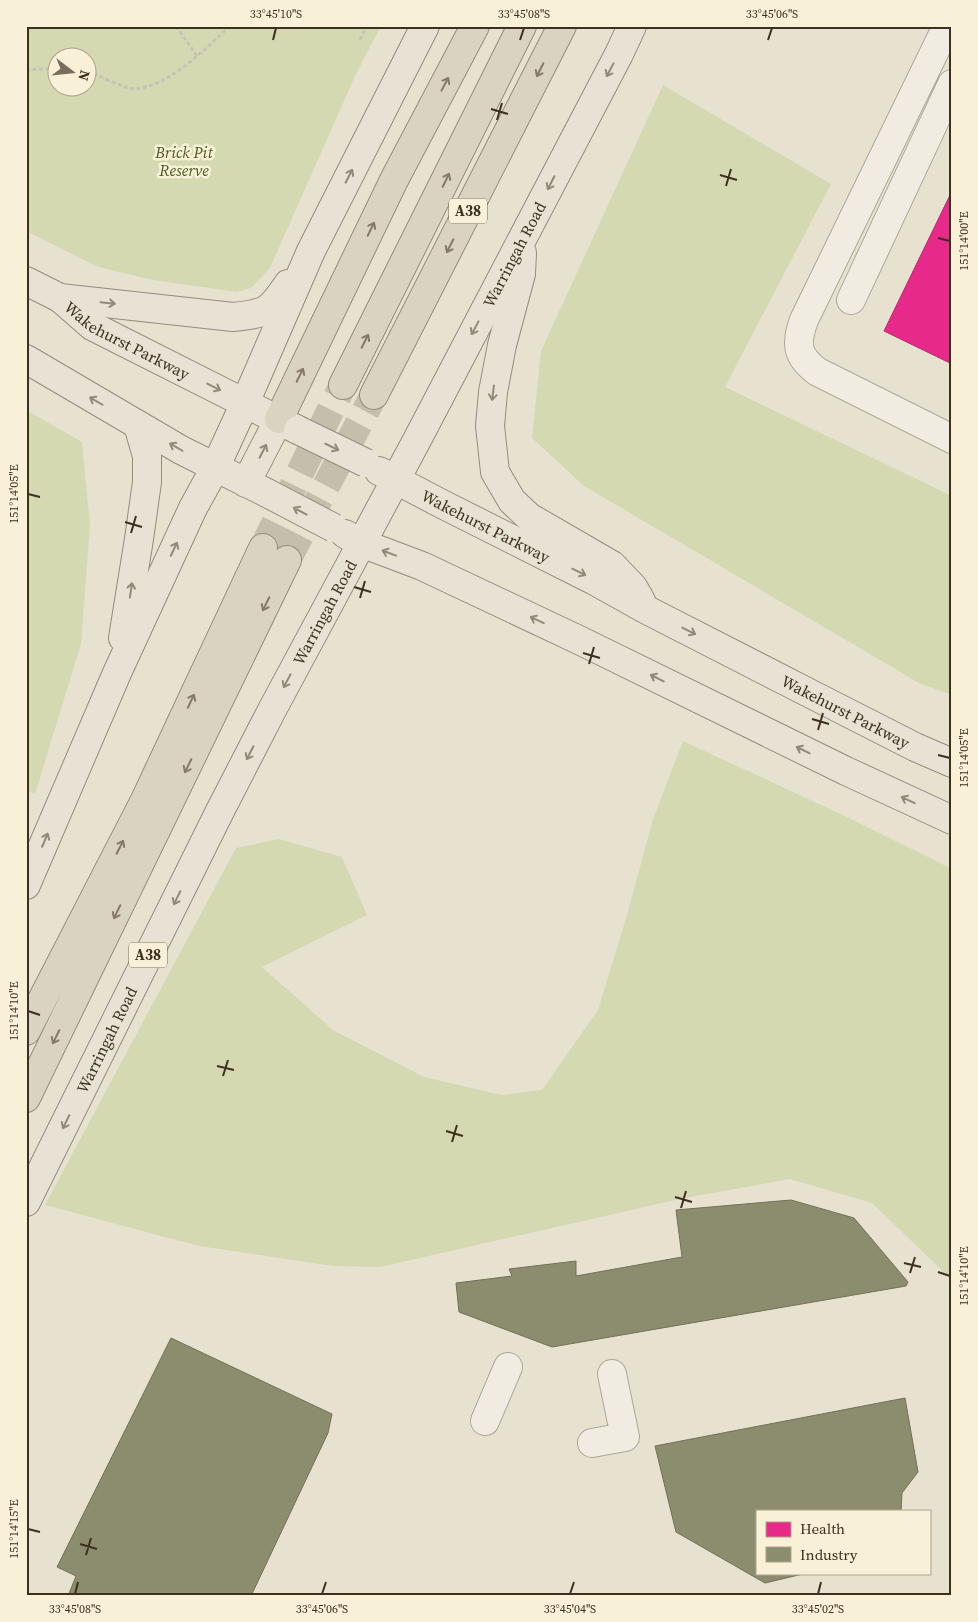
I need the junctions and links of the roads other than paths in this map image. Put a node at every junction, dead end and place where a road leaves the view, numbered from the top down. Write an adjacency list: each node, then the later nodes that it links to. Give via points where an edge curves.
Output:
1 (426, 26): 9 (main road, one-way to 1)
2 (476, 26): 17 (highway, one-way to 2, via 394,180)
3 (522, 26): 14 (highway, A38, one-way to 3)
4 (562, 26): 15 (highway, A38, one-way to 15)
5 (632, 26): 8 (main road, Warringah Road / A38, one-way to 8)
6 (947, 26): 19 (lane, via 804,320 798,339 805,362 818,372)
7 (952, 84): 12 (lane)
8 (522, 238): 21 (main road, Warringah Road / A38, one-way to 21); 26 (main road, one-way to 26, via 521,274 493,392 490,426 496,472 512,501 528,517 612,565 632,587)
9 (311, 250): 11 (main road, one-way to 9, via 207,315 256,315 276,302); 16 (main road)
10 (26, 281): 11 (main road, Wakehurst Parkway)
11 (60, 298): 16 (main road, Wakehurst Parkway, one-way to 16, via 92,326)
12 (851, 300)
13 (26, 359): 18 (main road, one-way to 13)
14 (343, 385)
15 (374, 395)
16 (245, 403): 17 (main road, Wakehurst Parkway); 20 (main road)
17 (289, 424): 21 (main road, Wakehurst Parkway, one-way to 21, bridge); 22 (main road, one-way to 17)
18 (138, 425): 20 (main road, one-way to 18); 27 (main road, one-way to 18, via 147,482 146,456)
19 (952, 439)
20 (215, 468): 22 (main road); 27 (main road, one-way to 20, via 193,508)
21 (395, 480): 23 (main road, Warringah Road / A38); 26 (main road, Wakehurst Parkway, one-way to 26)
22 (257, 488): 23 (main road, one-way to 22, bridge)
23 (361, 543): 29 (main road, one-way to 23, via 412,562); 33 (main road, Warringah Road / A38, one-way to 33, via 220,811)
24 (263, 548): 31 (highway, one-way to 24, via 144,800)
25 (287, 560): 32 (highway, A38, one-way to 32)
26 (645, 609): 28 (main road, Wakehurst Parkway, one-way to 28, via 906,743)
27 (117, 673): 30 (main road, one-way to 27)
28 (952, 763)
29 (952, 820)
30 (26, 885)
31 (26, 1031)
32 (26, 1098)
33 (26, 1202)
34 (508, 1367): 36 (lane)
35 (612, 1374): 37 (lane, via 625,1437)
36 (485, 1421)
37 (592, 1444)

